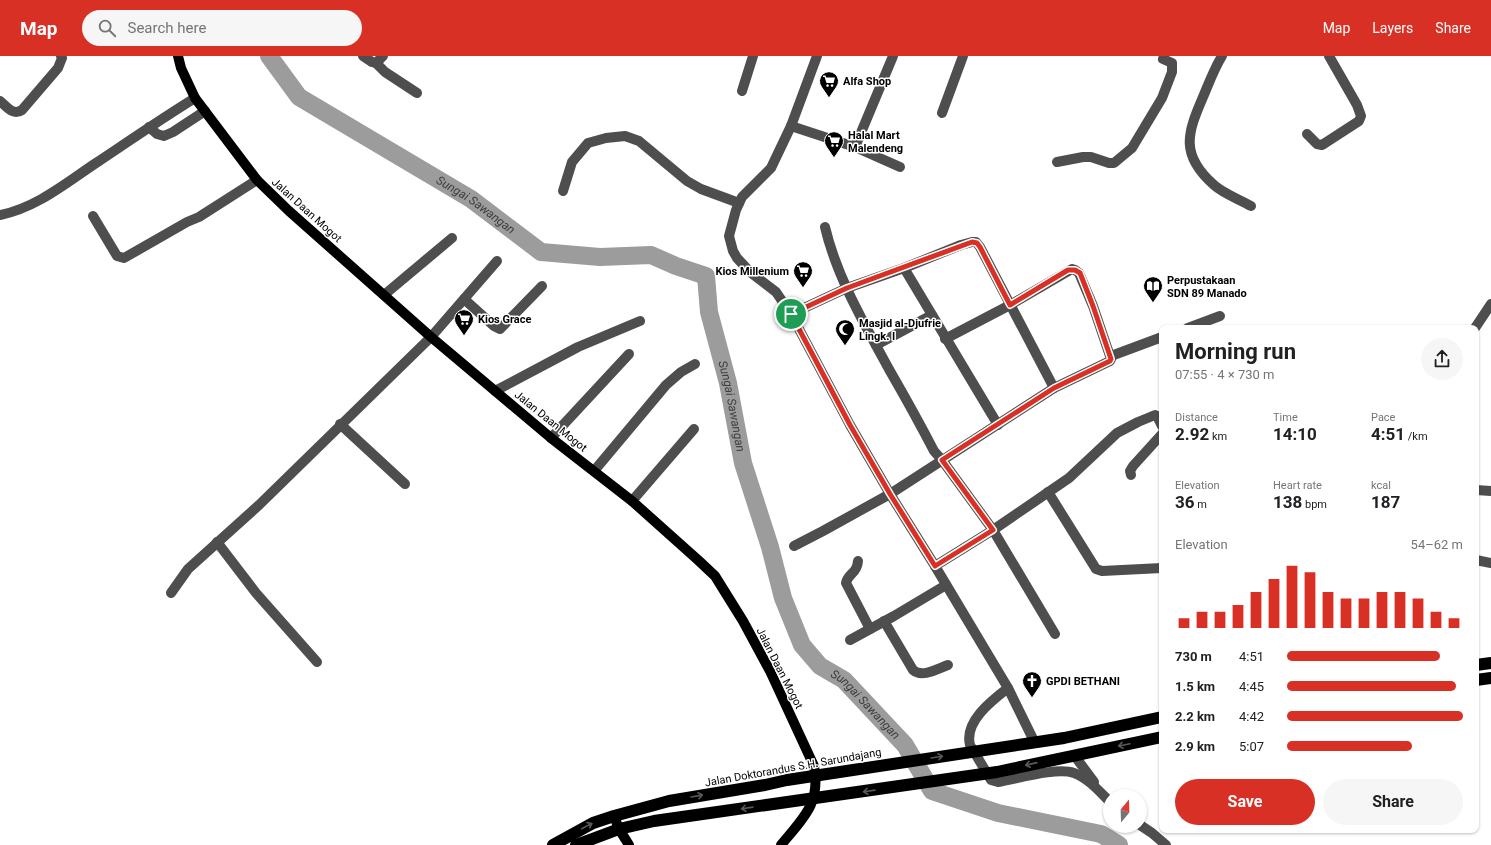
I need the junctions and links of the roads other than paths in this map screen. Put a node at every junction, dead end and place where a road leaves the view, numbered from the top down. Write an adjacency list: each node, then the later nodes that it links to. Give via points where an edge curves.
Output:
1 (60, 56): 15 (street, via 62,58 58,68 22,110 14,112)
2 (178, 56): 14 (main road, Jalan Daan Mogot)
3 (363, 56): 11 (street, via 372,62)
4 (753, 56): 12 (street)
5 (818, 56): 18 (street)
6 (893, 56): 21 (street)
7 (963, 56): 17 (street)
8 (1164, 56): 22 (street, via 1163,59 1172,63 1172,72 1162,98 1132,148 1114,163 1091,157)
9 (1329, 56): 20 (street, via 1357,105 1359,121 1322,145 1317,144)
10 (1218, 57): 27 (street, via 1194,117 1190,150 1198,168 1214,186)
11 (380, 59): 13 (street, via 385,72)
12 (742, 91)
13 (417, 93)
14 (195, 98): 16 (main road, Jalan Daan Mogot); 19 (street)
15 (0, 101)
16 (205, 111): 19 (street, via 164,136); 24 (main road, Jalan Daan Mogot)
17 (942, 113)
18 (791, 126): 21 (street); 26 (street, via 771,168)
19 (149, 128): 28 (street, via 46,197 25,208)
20 (1307, 134)
21 (855, 147): 23 (street)
22 (1057, 162)
23 (900, 167)
24 (257, 180): 29 (street, via 199,217 124,258 117,256); 36 (main road, Jalan Daan Mogot)
25 (563, 191): 26 (street, via 572,162 588,142 625,136 639,141 687,181)
26 (739, 203): 40 (street, via 729,236 733,251 750,272 776,292)
27 (1251, 206)
28 (0, 215)
29 (93, 216)
30 (825, 227): 35 (street)
31 (452, 238): 36 (street)
32 (497, 261): 37 (street)
33 (904, 268): 35 (street); 39 (street, via 961,245 976,242); 41 (street)
34 (542, 286): 37 (street, via 500,329)
35 (847, 288): 40 (street); 49 (street)
36 (384, 295): 46 (main road, Jalan Daan Mogot)
37 (464, 299): 46 (street)
38 (1491, 304): 45 (street)
39 (1010, 305): 48 (street); 51 (street, via 1068,270 1075,270 1080,273); 53 (street)
40 (791, 314): 68 (street, via 828,387)
41 (932, 315): 48 (street); 49 (street)
42 (1220, 316): 44 (street)
43 (640, 321): 54 (street, via 578,347)
44 (1196, 325)
45 (1477, 325)
46 (431, 337): 54 (main road, Jalan Daan Mogot); 56 (street)
47 (1159, 338): 51 (street)
48 (945, 339): 57 (street)
49 (876, 345): 61 (street, via 934,451)
50 (629, 354): 60 (street)
51 (1111, 356): 53 (street, via 1110,361)
52 (695, 364): 62 (street, via 666,385)
53 (1054, 388): 57 (street)
54 (495, 391): 60 (main road, Jalan Daan Mogot)
55 (1159, 420): 67 (street, via 1155,415 1117,433 1075,473)
56 (340, 424): 64 (street); 71 (street)
57 (998, 425): 61 (street)
58 (694, 429): 69 (street)
59 (1159, 437): 63 (street, via 1133,466)
60 (551, 438): 62 (main road, Jalan Daan Mogot)
61 (942, 460): 68 (street); 70 (street)
62 (594, 471): 69 (main road, Jalan Daan Mogot)
63 (1131, 475)
64 (405, 484)
65 (1479, 490): 66 (street)
66 (1491, 491)
67 (1048, 492): 70 (street); 77 (street, via 1096,569 1102,571)
68 (890, 494): 72 (street); 76 (street)
69 (632, 501): 103 (main road, Jalan Daan Mogot, via 715,576 770,671 812,758 817,780 812,802 807,813)
70 (993, 530): 76 (street); 82 (street)
71 (218, 542): 79 (street, via 188,569); 84 (street, via 256,592)
72 (794, 546)
73 (858, 561): 81 (street, via 856,570 847,578 846,583)
74 (1479, 561): 75 (street)
75 (1491, 563)
76 (935, 566): 78 (street)
77 (1159, 568)
78 (946, 585): 80 (street); 90 (street)
79 (171, 593)
80 (884, 621): 81 (street); 86 (street, via 916,672 924,673)
81 (870, 629): 83 (street)
82 (1055, 634)
83 (850, 640)
84 (317, 662)
85 (1491, 663): 87 (highway)
86 (948, 665)
87 (1479, 665)
88 (1491, 678): 89 (highway)
89 (1479, 680)
90 (1008, 688): 93 (street); 96 (street, via 974,721 969,732 970,745 991,780 998,782 1049,772 1074,773)
91 (1159, 718): 93 (highway, Jalan Doktorandus S.H. Sarundajang, via 1064,738)
92 (1159, 738): 94 (highway, one-way to 94)
93 (1034, 741): 97 (highway, Jalan Doktorandus S.H. Sarundajang, one-way to 93, via 669,801)
94 (1074, 755): 95 (street); 98 (highway, one-way to 98, via 997,772 660,820)
95 (1103, 793)
96 (1103, 796)
97 (614, 816): 98 (main road); 100 (highway, Jalan Doktorandus S.H. Sarundajang, one-way to 97, via 593,823)
98 (619, 829): 101 (highway); 102 (main road)
99 (1147, 830): 104 (street)
100 (553, 845)
101 (576, 845)
102 (629, 845)
103 (781, 845)
104 (1166, 845)

